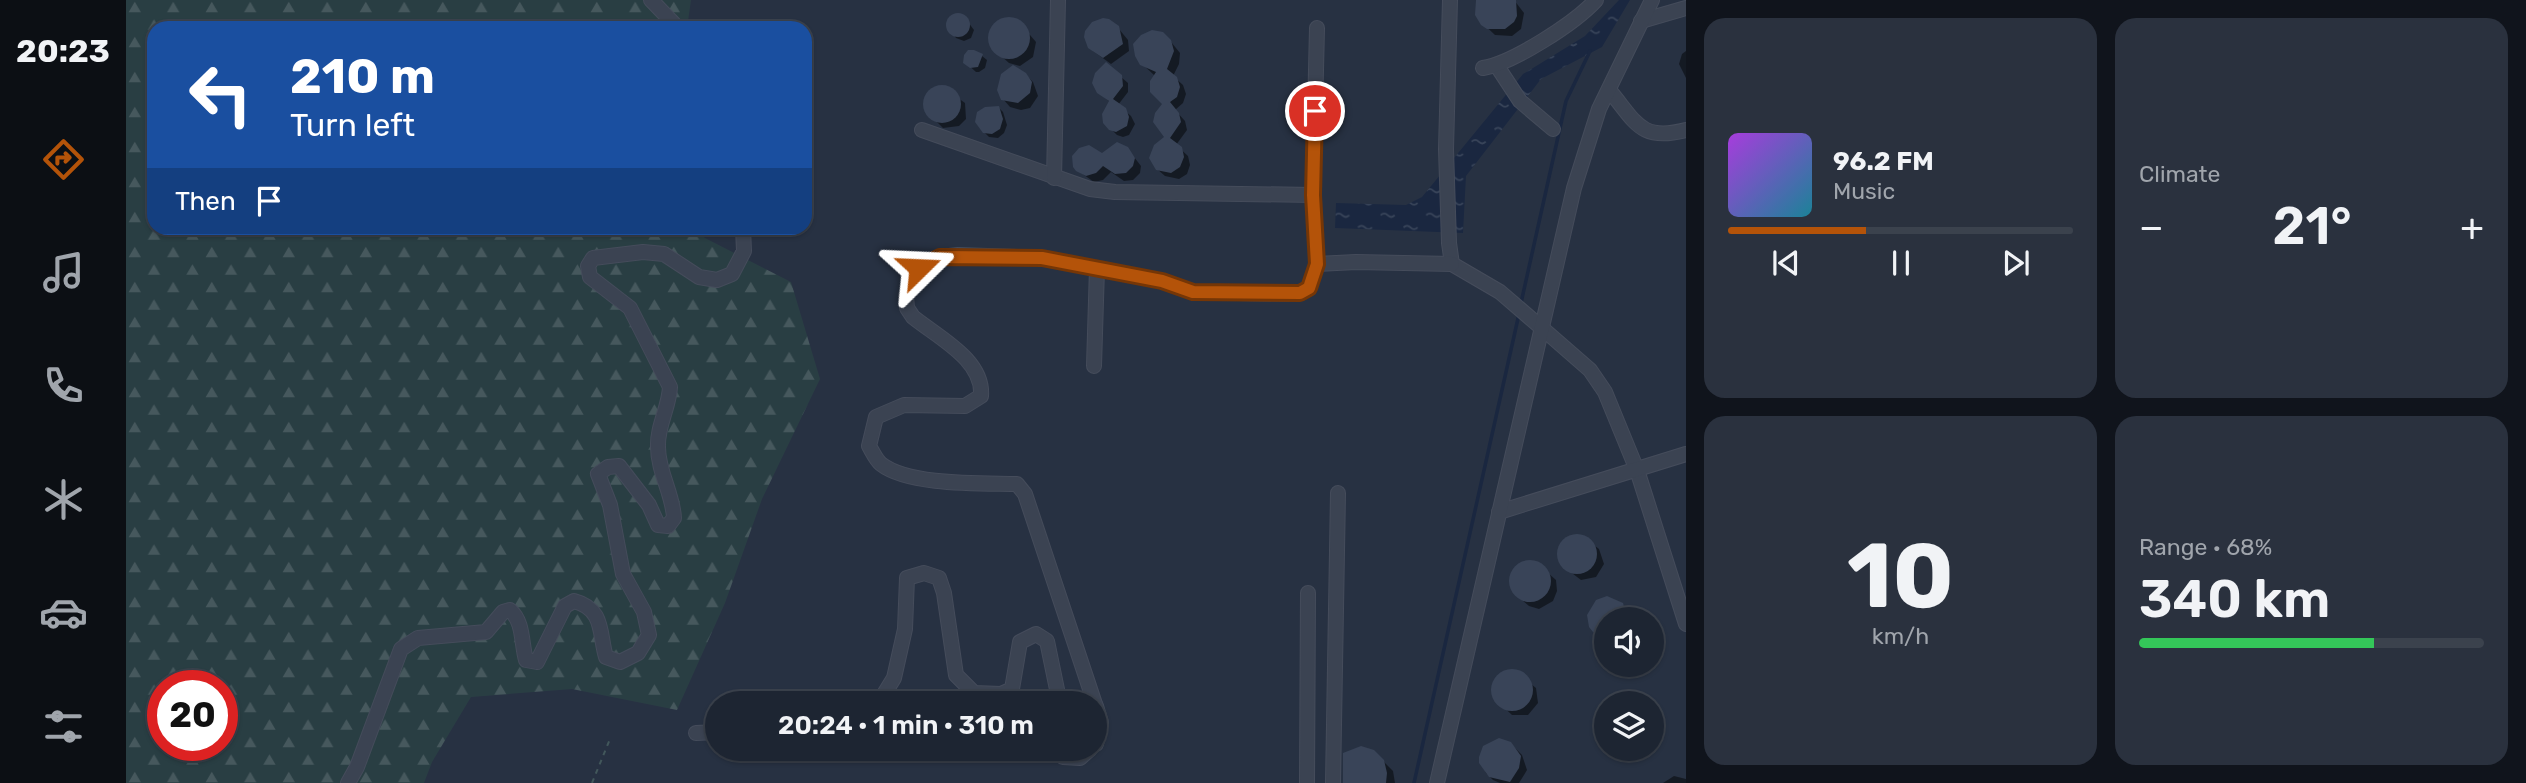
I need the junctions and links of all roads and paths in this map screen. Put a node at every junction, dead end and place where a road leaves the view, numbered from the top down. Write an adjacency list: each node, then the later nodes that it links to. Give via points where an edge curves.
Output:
1 (651, 0): 7 (street)
2 (1058, 0): 14 (street)
3 (1450, 0): 18 (street, via 1446,149)
4 (1596, 0): 11 (street, via 1569,24 1490,67)
5 (1652, 0): 8 (street)
6 (1686, 8): 8 (street)
7 (671, 21)
8 (1641, 21): 10 (street)
9 (1317, 27): 15 (street)
10 (1608, 90): 13 (street, via 1645,132 1666,135); 20 (street, via 1574,188)
11 (1553, 129)
12 (922, 130): 14 (street)
13 (1686, 130)
14 (1054, 178): 15 (street, via 1115,192)
15 (1313, 195): 17 (street)
16 (743, 235): 36 (street, via 744,251 732,274 717,280 699,277 664,254 593,258 588,266 590,277 630,308 670,387 658,447 673,503 674,518 668,526 658,524 619,467 598,474 610,505 624,574 644,612 649,635 638,653 620,662 607,657 598,618 583,603 574,601 565,606 537,663 526,660 517,616 510,610 486,632 418,638 401,649)
17 (1317, 264): 18 (street); 19 (street, via 1309,288 1300,293 1193,292)
18 (1452, 264): 20 (street, via 1500,292)
19 (1097, 268): 21 (street); 32 (street, via 1042,258 958,255 940,257 919,268 906,295 907,308 974,365 982,384 981,396 965,406 904,405 876,418 869,446 880,464 899,473 942,482 1017,484 1025,494)
20 (1543, 329): 23 (street, via 1590,370 1605,392); 25 (street)
21 (1094, 366)
22 (1686, 454): 23 (street)
23 (1637, 470): 25 (street); 27 (street)
24 (1338, 493): 39 (street)
25 (1499, 512): 40 (street)
26 (1308, 593): 38 (street)
27 (1686, 624)
28 (886, 691): 29 (street, via 894,678 905,629 907,578 924,573 939,578 956,675)
29 (972, 691)
30 (1008, 691): 31 (street, via 1012,689 1020,642 1036,634 1047,641)
31 (1057, 691)
32 (1090, 691)
33 (696, 733): 34 (street)
34 (705, 733)
35 (610, 739): 37 (path)
36 (348, 783)
37 (592, 783)
38 (1307, 783)
39 (1334, 783)
40 (1437, 783)

